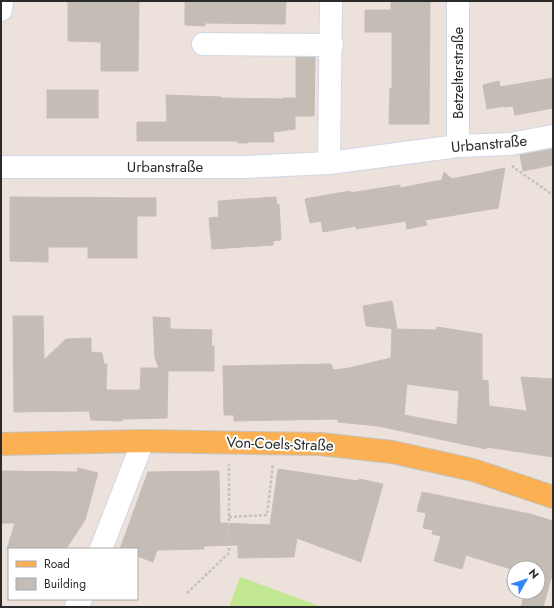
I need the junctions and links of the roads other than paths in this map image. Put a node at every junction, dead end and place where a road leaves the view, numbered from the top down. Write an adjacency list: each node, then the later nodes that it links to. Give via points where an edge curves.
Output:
1 (2, 1): 4 (street)
2 (331, 1): 6 (street)
3 (458, 1): 8 (street, Betzelterstraße)
4 (1, 10)
5 (202, 44): 6 (street)
6 (332, 45): 9 (street)
7 (553, 136): 8 (street, Urbanstraße, via 510,144)
8 (458, 146): 9 (street, Urbanstraße)
9 (329, 163): 10 (street, Urbanstraße, via 245,167)
10 (1, 167)
11 (143, 441): 12 (main road, Von-Coels-Straße); 13 (main road, Von-Coels-Straße, via 320,444 392,452 473,470); 14 (street)
12 (1, 444)
13 (553, 497)
14 (101, 548)

